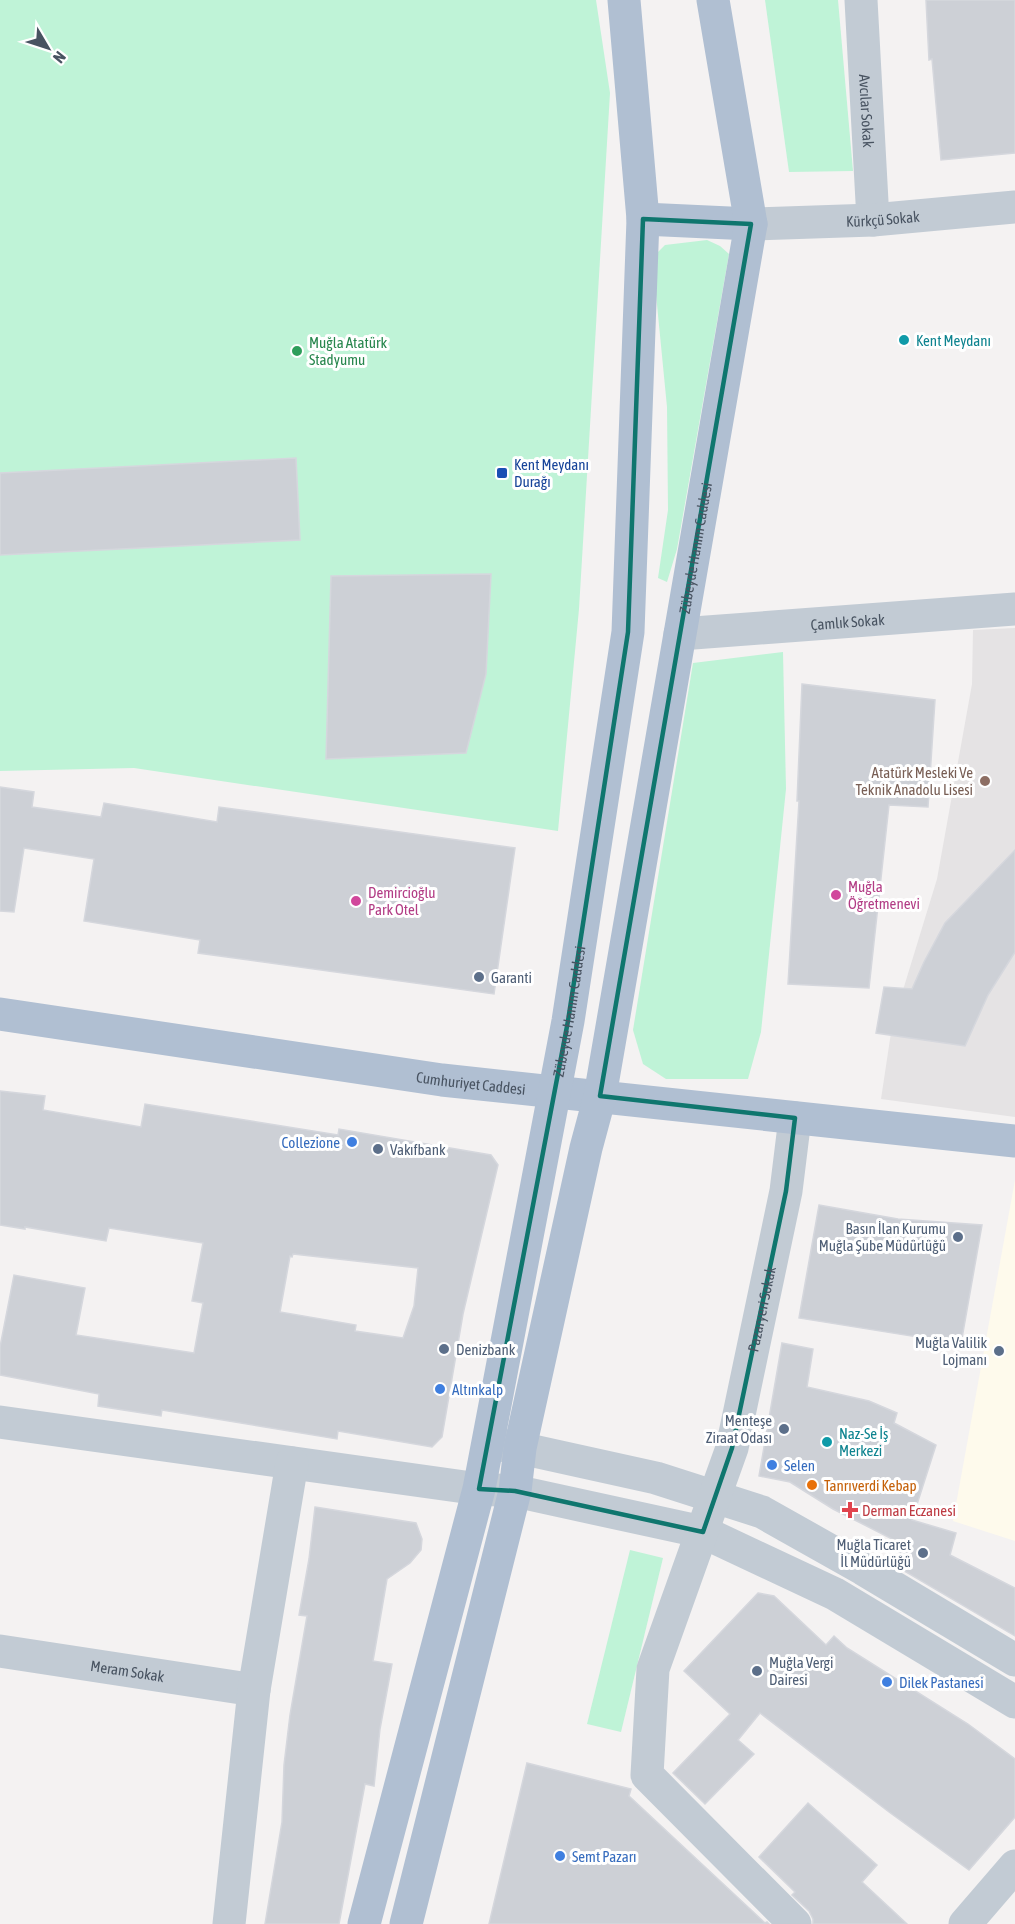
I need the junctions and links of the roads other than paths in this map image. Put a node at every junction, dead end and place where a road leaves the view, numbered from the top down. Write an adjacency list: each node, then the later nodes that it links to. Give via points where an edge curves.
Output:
1 (624, 0): 5 (main road, Zübeyde Hanım Caddesi)
2 (713, 0): 7 (main road, Zübeyde Hanım Caddesi)
3 (861, 0): 6 (street, Avcılar Sokak)
4 (1015, 207): 6 (street, Kürkçü Sokak)
5 (643, 219): 7 (main road); 9 (main road, Zübeyde Hanım Caddesi)
6 (873, 220): 7 (street, Kürkçü Sokak)
7 (751, 224): 10 (main road, Zübeyde Hanım Caddesi)
8 (1015, 609): 10 (street, Çamlık Sokak)
9 (628, 632): 10 (main road); 12 (main road, Zübeyde Hanım Caddesi)
10 (680, 634): 13 (main road, Zübeyde Hanım Caddesi)
11 (0, 1014): 12 (main road, Cumhuriyet Caddesi, via 442,1080)
12 (555, 1092): 13 (main road, Cumhuriyet Caddesi); 17 (main road, Zübeyde Hanım Caddesi)
13 (600, 1096): 14 (main road, Cumhuriyet Caddesi); 17 (main road, Zübeyde Hanım Caddesi)
14 (795, 1118): 15 (main road, Cumhuriyet Caddesi); 21 (street, Pazaryeri Sokak, via 786,1191 732,1448)
15 (1015, 1142)
16 (0, 1422): 18 (street)
17 (504, 1446): 19 (main road); 20 (main road); 21 (street, via 656,1478)
18 (292, 1462): 19 (street); 25 (street)
19 (479, 1489): 20 (street); 29 (main road)
20 (515, 1491): 22 (street); 30 (main road)
21 (715, 1497): 22 (street, Pazaryeri Sokak); 24 (street, via 762,1512)
22 (703, 1532): 26 (street, via 835,1594); 31 (street, Pazaryeri Sokak, via 654,1669 647,1775)
23 (0, 1651): 25 (street, Meram Sokak)
24 (1015, 1660)
25 (254, 1690): 28 (street)
26 (1015, 1702)
27 (1015, 1866): 32 (street)
28 (229, 1924)
29 (364, 1924)
30 (406, 1924)
31 (795, 1924)
32 (965, 1924)

